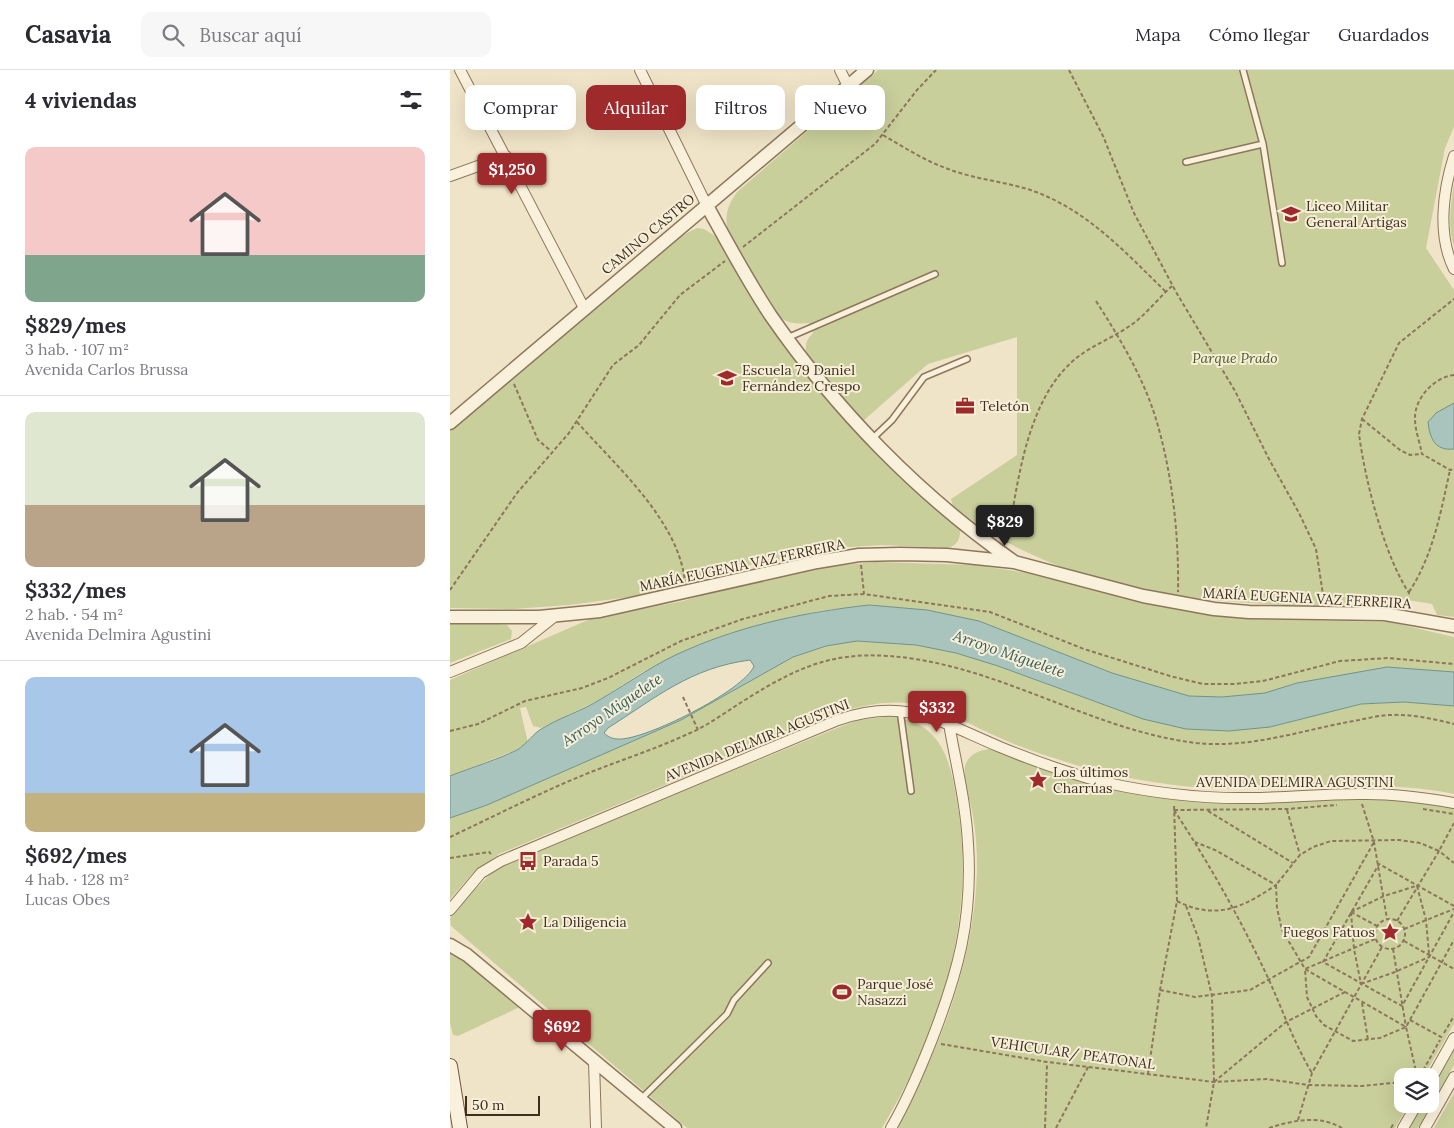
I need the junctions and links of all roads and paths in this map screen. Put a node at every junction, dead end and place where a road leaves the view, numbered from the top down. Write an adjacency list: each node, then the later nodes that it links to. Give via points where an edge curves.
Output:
1 (460, 70): 13 (street)
2 (640, 70): 17 (street)
3 (840, 70): 8 (street)
4 (867, 70): 9 (street, CAMINO CASTRO)
5 (936, 70): 11 (path)
6 (1069, 70): 22 (path, via 1103,136 1134,213)
7 (1243, 70): 12 (lane)
8 (848, 85)
9 (849, 85)
10 (795, 130): 17 (street, CAMINO CASTRO)
11 (883, 135): 18 (path); 23 (path, via 944,168 1036,192 1073,210 1090,220)
12 (1263, 144): 15 (lane); 19 (lane)
13 (506, 156): 16 (street); 26 (street)
14 (1454, 156): 20 (street, via 1445,192 1443,219 1444,238)
15 (1186, 162)
16 (450, 176)
17 (706, 204): 18 (street); 26 (street, CAMINO CASTRO)
18 (734, 254): 28 (street); 33 (path, via 680,295 639,345 613,365)
19 (1282, 263)
20 (1454, 269)
21 (935, 274): 28 (lane)
22 (1172, 285): 23 (path); 47 (path, via 1235,391 1312,540 1322,582)
23 (1166, 292): 27 (path, via 1140,318)
24 (1454, 299): 32 (path, via 1399,343)
25 (1096, 301): 27 (path)
26 (584, 308): 30 (street, CAMINO CASTRO)
27 (1117, 333): 41 (path, via 1073,362 1037,412 1028,437); 46 (path, via 1158,426 1178,555)
28 (787, 338): 35 (street)
29 (966, 359): 35 (lane, via 924,378 892,420)
30 (509, 373): 34 (street, CAMINO CASTRO); 36 (path, via 538,440)
31 (1454, 376): 37 (path, via 1430,386 1417,406 1415,419)
32 (1362, 419): 37 (path, via 1400,450 1410,455); 44 (path, via 1359,434 1361,450 1380,524 1396,574)
33 (577, 422): 36 (path); 43 (path, via 659,514 676,545)
34 (450, 423)
35 (872, 439): 41 (street, via 935,500)
36 (551, 451): 42 (path, via 517,493)
37 (1422, 454): 39 (path)
38 (1454, 469): 39 (path)
39 (1450, 470): 44 (path, via 1440,518 1420,576)
40 (860, 556): 41 (street, MARÍA EUGENIA VAZ FERREIRA, via 947,555); 43 (street, MARÍA EUGENIA VAZ FERREIRA, via 817,562); 45 (path)
41 (1009, 559): 46 (street, MARÍA EUGENIA VAZ FERREIRA)
42 (450, 590)
43 (686, 591): 48 (street, MARÍA EUGENIA VAZ FERREIRA, via 600,611)
44 (1409, 593): 49 (path)
45 (864, 594): 52 (path, via 990,612 1084,649 1203,684 1263,681 1340,661 1388,658); 58 (path, via 829,596 743,619 681,641 582,688 525,701 478,724)
46 (1178, 603): 47 (street, MARÍA EUGENIA VAZ FERREIRA, via 1249,612)
47 (1325, 614): 49 (street, MARÍA EUGENIA VAZ FERREIRA)
48 (555, 616): 50 (street, MARÍA EUGENIA VAZ FERREIRA); 53 (street, via 521,643)
49 (1403, 616): 51 (street, MARÍA EUGENIA VAZ FERREIRA)
50 (450, 617)
51 (1454, 626)
52 (1454, 664)
53 (450, 672)
54 (683, 697): 57 (path)
55 (900, 710): 56 (street, AVENIDA DELMIRA AGUSTINI, via 931,716); 59 (lane); 76 (street, AVENIDA DELMIRA AGUSTINI, via 871,711 838,720)
56 (949, 724): 60 (street, AVENIDA DELMIRA AGUSTINI, via 1026,758 1066,771); 128 (street, via 966,818 970,872 965,932 950,992)
57 (698, 728)
58 (450, 731)
59 (911, 791)
60 (1174, 794): 62 (street, AVENIDA DELMIRA AGUSTINI, via 1241,798); 67 (path)
61 (1361, 794): 62 (street, AVENIDA DELMIRA AGUSTINI); 63 (street, AVENIDA DELMIRA AGUSTINI); 72 (path)
62 (1285, 796): 66 (path)
63 (1454, 803)
64 (1343, 805): 66 (path)
65 (1418, 808): 69 (path)
66 (1287, 809): 68 (path); 74 (path)
67 (1174, 810): 68 (path); 71 (path); 83 (path)
68 (1206, 810): 77 (path)
69 (1454, 814)
70 (1454, 823): 73 (path)
71 (1194, 841): 80 (path); 85 (path)
72 (1374, 842): 73 (path, via 1399,840); 74 (path, via 1331,841 1312,847); 79 (path); 104 (path, via 1309,957)
73 (1439, 851): 78 (path); 81 (path)
74 (1300, 856): 77 (path)
75 (450, 858): 76 (path, via 488,852)
76 (501, 861): 87 (street, AVENIDA DELMIRA AGUSTINI, via 481,873)
77 (1293, 863): 80 (path)
78 (1454, 863)
79 (1379, 864): 81 (path); 82 (path); 88 (path)
80 (1276, 885): 85 (path, via 1252,902); 104 (path, via 1282,930)
81 (1417, 886): 82 (path); 86 (path); 90 (path); 91 (path)
82 (1384, 896): 88 (path); 89 (path)
83 (1177, 901): 84 (path); 113 (path)
84 (1186, 906): 85 (path, via 1204,910); 115 (path, via 1198,938)
85 (1235, 909): 111 (path)
86 (1454, 909): 91 (path); 103 (path)
87 (450, 910)
88 (1351, 912): 92 (path); 100 (path); 105 (path)
89 (1387, 919): 90 (path); 92 (path)
90 (1397, 920): 93 (path)
91 (1426, 920): 93 (path); 103 (path)
92 (1376, 926): 95 (path)
93 (1404, 928): 97 (path)
94 (450, 935): 102 (street)
95 (1375, 939): 99 (path); 100 (path)
96 (1454, 940): 107 (path)
97 (1403, 941): 101 (path); 103 (path)
98 (450, 945): 102 (street)
99 (1382, 947): 101 (path); 112 (path)
100 (1354, 948): 105 (path); 112 (path)
101 (1393, 949): 110 (path)
102 (467, 955): 129 (street)
103 (1430, 956): 107 (path); 110 (path); 118 (path)
104 (1302, 961): 108 (path); 111 (path)
105 (1323, 962): 108 (path); 112 (path)
106 (768, 963): 142 (lane, via 734,1000 727,1014)
107 (1441, 964): 109 (path); 121 (path)
108 (1305, 969): 114 (path); 119 (path)
109 (1454, 969)
110 (1395, 972): 112 (path); 118 (path)
111 (1270, 981): 115 (path, via 1250,990); 122 (path)
112 (1361, 984): 116 (path); 118 (path)
113 (1160, 990): 115 (path, via 1188,996); 137 (path)
114 (1345, 992): 116 (path); 119 (path)
115 (1212, 996): 139 (path)
116 (1354, 997): 117 (path); 124 (path)
117 (1362, 1002): 123 (path); 126 (path)
118 (1402, 1006): 123 (path)
119 (1311, 1007): 122 (path); 124 (path)
120 (1454, 1016): 125 (path)
121 (1410, 1020): 123 (path); 125 (path)
122 (1286, 1022): 136 (path); 139 (path)
123 (1406, 1027): 126 (path); 133 (path)
124 (1334, 1032): 126 (path, via 1353,1042); 136 (path)
125 (1442, 1037): 127 (path); 134 (path)
126 (1368, 1040)
127 (1453, 1040): 135 (street)
128 (931, 1042): 130 (path, VEHICULAR/ PEATONAL); 148 (street)
129 (594, 1061): 142 (street); 146 (street)
130 (1047, 1062): 132 (path, VEHICULAR/ PEATONAL); 149 (path)
131 (450, 1066): 145 (main road)
132 (1088, 1067): 137 (path, VEHICULAR/ PEATONAL); 150 (path)
133 (1416, 1068)
134 (1423, 1068)
135 (1437, 1068)
136 (1312, 1073): 141 (path)
137 (1148, 1074): 139 (path, VEHICULAR/ PEATONAL)
138 (1454, 1077): 155 (street)
139 (1214, 1082): 141 (path, VEHICULAR/ PEATONAL, via 1267,1079); 151 (path)
140 (1394, 1083): 141 (path, VEHICULAR/ PEATONAL)
141 (1308, 1085): 144 (path)
142 (640, 1099): 147 (street)
143 (1412, 1113): 154 (street)
144 (1298, 1120): 152 (path); 153 (path, via 1328,1122)
145 (460, 1128)
146 (596, 1128)
147 (675, 1128)
148 (891, 1128)
149 (1045, 1128)
150 (1056, 1128)
151 (1206, 1128)
152 (1269, 1128)
153 (1342, 1128)
154 (1403, 1128)
155 (1425, 1128)

